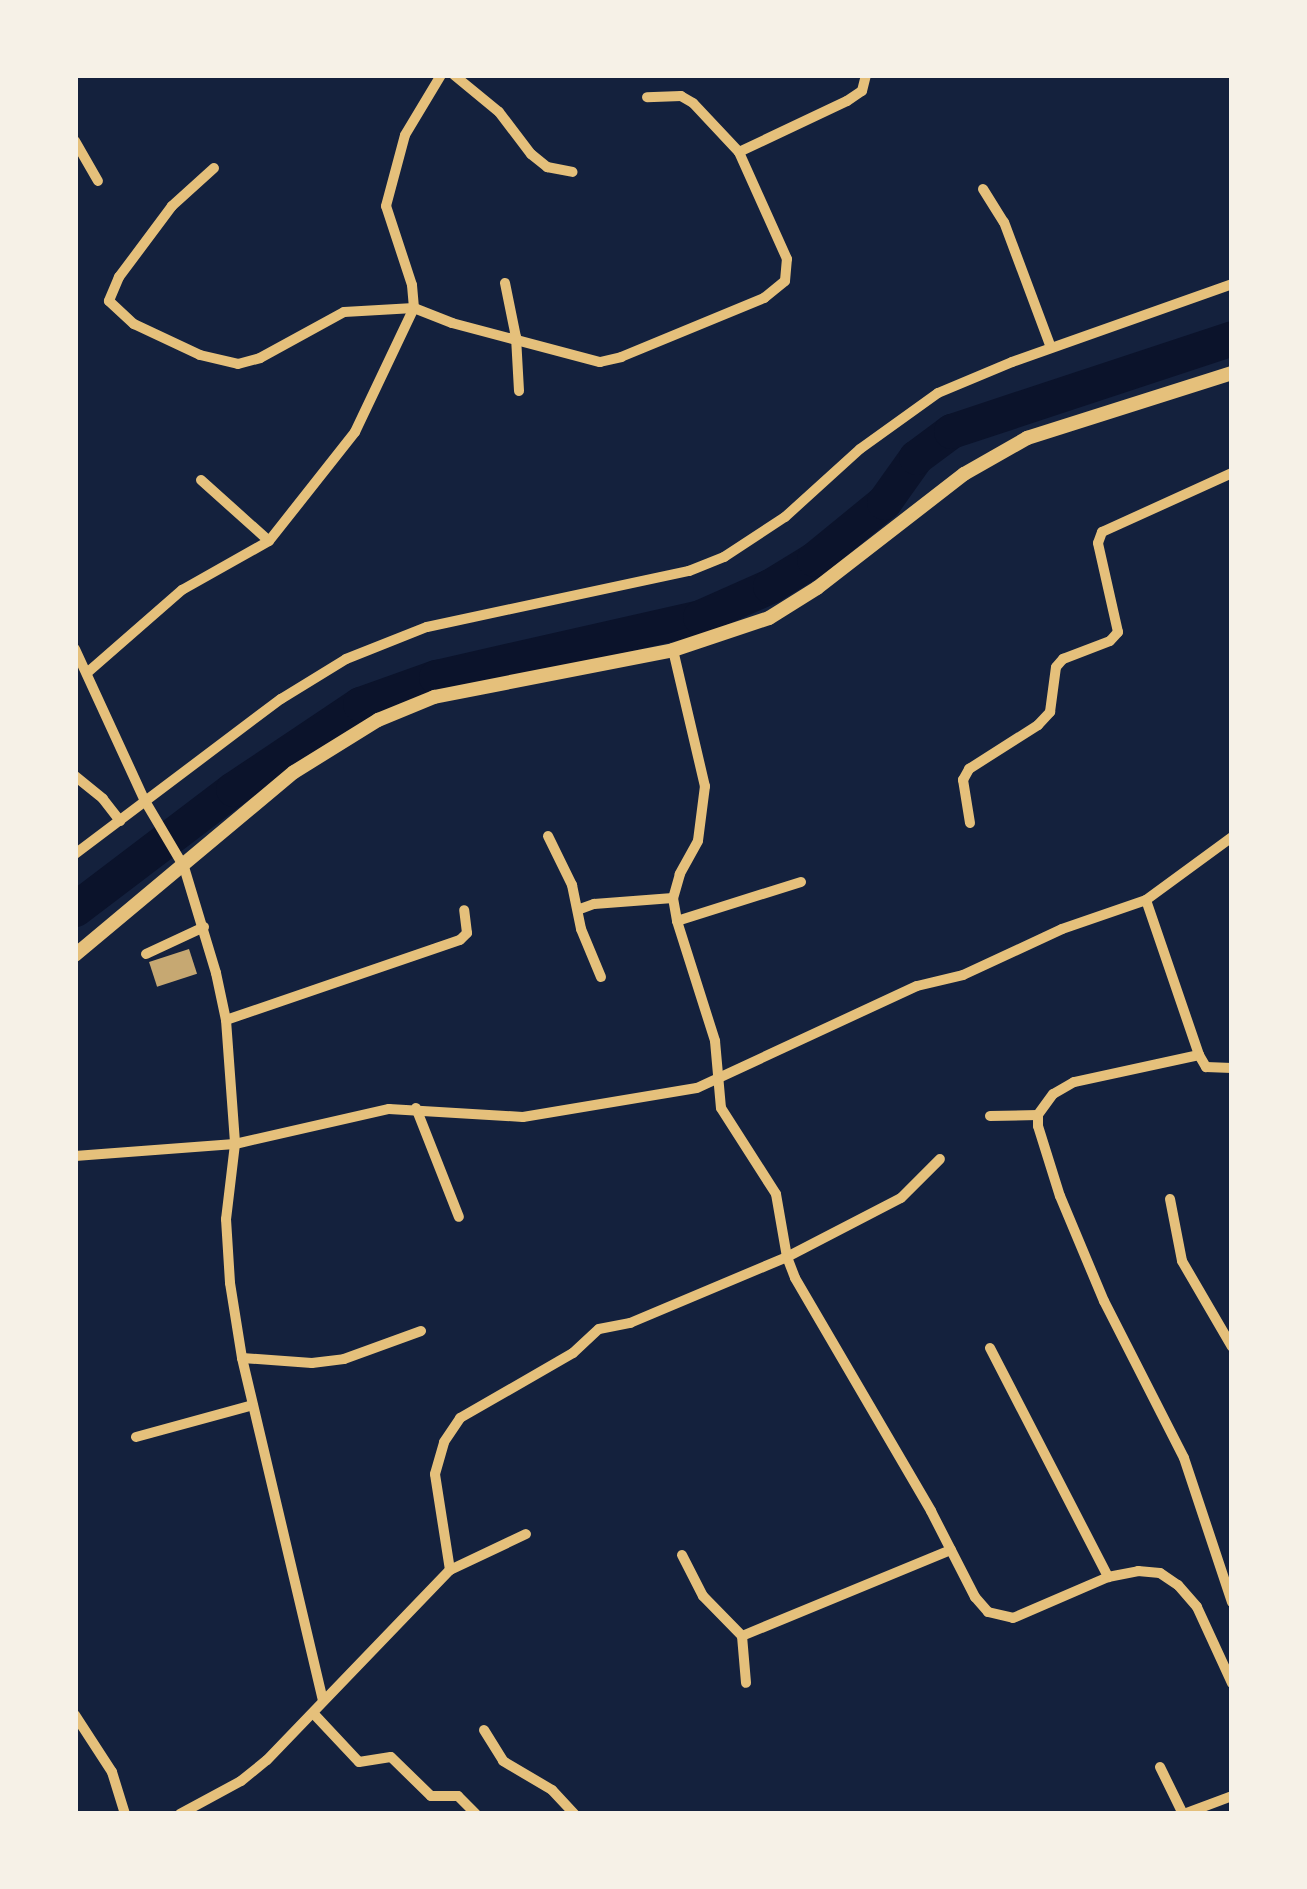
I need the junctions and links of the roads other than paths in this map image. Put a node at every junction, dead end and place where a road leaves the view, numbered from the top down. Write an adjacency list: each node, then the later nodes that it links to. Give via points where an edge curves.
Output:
1 (440, 75): 13 (street, via 405,136 386,206)
2 (454, 75): 8 (street, via 499,112 547,167)
3 (870, 77): 6 (street, via 848,101)
4 (647, 97): 6 (street, via 681,96 693,103)
5 (75, 141): 9 (street)
6 (739, 152): 14 (street, via 787,259 785,280 775,290 600,362)
7 (214, 168): 13 (street, via 172,206 119,276 109,301 134,324 238,364 344,312)
8 (573, 172)
9 (98, 181)
10 (983, 189): 15 (street, via 1004,222)
11 (505, 283): 14 (street)
12 (1232, 284): 15 (street)
13 (414, 308): 14 (street); 20 (street, via 355,432)
14 (516, 338): 17 (street)
15 (1051, 348): 25 (street, via 903,415 785,517 724,557 384,642 281,699)
16 (1232, 372): 22 (street, via 1027,438 964,474 787,608)
17 (518, 392)
18 (1232, 473): 27 (street, via 1102,532 1098,544 1118,632 1063,659 1050,712 969,769 963,780)
19 (201, 480): 20 (street)
20 (269, 541): 23 (street, via 182,590)
21 (75, 649): 23 (street)
22 (674, 650): 31 (street, via 408,706 334,744); 33 (street, via 704,786 698,841)
23 (88, 672): 25 (street)
24 (75, 776): 26 (street)
25 (145, 801): 26 (street); 31 (street)
26 (120, 821): 30 (street)
27 (970, 823)
28 (548, 836): 35 (street)
29 (1232, 837): 34 (street)
30 (75, 854)
31 (180, 861): 38 (street); 40 (street)
32 (801, 882): 37 (street)
33 (673, 898): 35 (street); 37 (street)
34 (1146, 900): 43 (street); 45 (street, via 963,975 916,986)
35 (580, 909): 41 (street)
36 (464, 910): 42 (street, via 466,933 460,940)
37 (677, 921): 45 (street, via 715,1042)
38 (204, 927): 39 (street); 42 (street)
39 (146, 954)
40 (75, 956)
41 (601, 978)
42 (226, 1020): 49 (street)
43 (1198, 1055): 44 (street, via 1206,1067); 47 (street, via 1074,1082 1052,1094)
44 (1232, 1068)
45 (715, 1081): 46 (street, via 523,1117); 54 (street, via 730,1124 776,1194)
46 (416, 1108): 49 (street, via 389,1108); 53 (street)
47 (1038, 1115): 48 (street); 66 (street, via 1060,1196 1104,1301 1184,1458)
48 (990, 1116)
49 (234, 1144): 50 (street); 58 (street, via 226,1219)
50 (75, 1156)
51 (940, 1159): 54 (street, via 901,1198)
52 (1170, 1198): 56 (street, via 1182,1261)
53 (458, 1217)
54 (786, 1257): 62 (street); 64 (street, via 630,1323 599,1329 572,1354 460,1418 435,1474)
55 (421, 1331): 58 (street, via 344,1360)
56 (1232, 1347)
57 (990, 1348): 65 (street)
58 (242, 1358): 59 (street)
59 (253, 1405): 60 (street); 72 (street)
60 (136, 1437)
61 (526, 1534): 64 (street)
62 (951, 1550): 65 (street, via 975,1597 1000,1618 1041,1609); 67 (street)
63 (682, 1555): 67 (street, via 704,1596)
64 (450, 1570): 72 (street)
65 (1108, 1577): 69 (street, via 1160,1573 1178,1585 1198,1607)
66 (1232, 1602)
67 (742, 1636): 70 (street)
68 (1232, 1648): 69 (street)
69 (1224, 1658): 71 (street)
70 (746, 1683)
71 (1232, 1683)
72 (324, 1700): 73 (street)
73 (313, 1714): 79 (street, via 241,1780); 80 (street, via 358,1762 391,1757 431,1796 458,1796)
74 (75, 1715): 78 (street, via 112,1772)
75 (484, 1730): 81 (street, via 502,1761 552,1790)
76 (1160, 1767): 82 (street)
77 (1232, 1796): 82 (street)
78 (125, 1814)
79 (180, 1814)
80 (476, 1814)
81 (574, 1814)
82 (1184, 1814)

